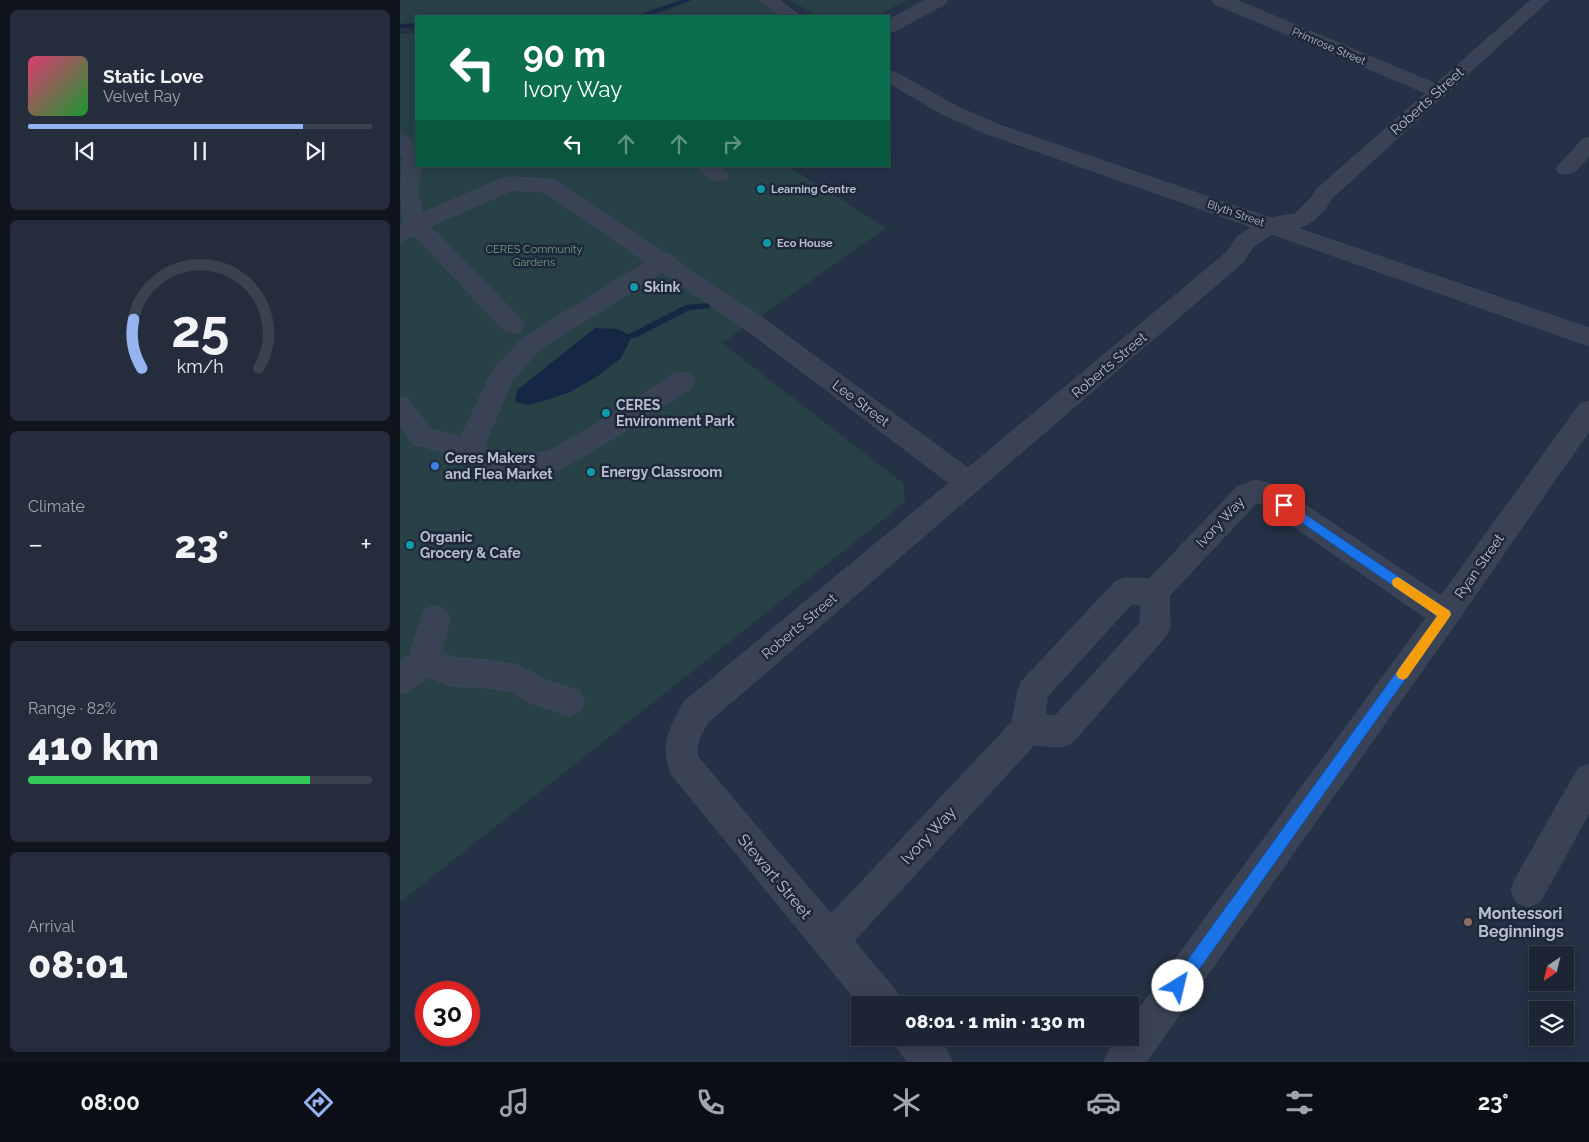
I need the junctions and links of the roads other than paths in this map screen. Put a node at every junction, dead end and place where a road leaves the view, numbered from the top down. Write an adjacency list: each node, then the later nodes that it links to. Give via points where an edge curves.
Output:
1 (939, 0): 6 (street)
2 (1221, 0): 8 (street, Primrose Street)
3 (1542, 0): 8 (street, Roberts Street)
4 (769, 1): 5 (street)
5 (790, 15)
6 (890, 26)
7 (890, 77): 12 (street, Blyth Street, via 951,111 992,129)
8 (1438, 91): 12 (street, Roberts Street, via 1324,194 1301,220)
9 (400, 142): 13 (street, via 408,147 414,158 407,190)
10 (1589, 144): 11 (street)
11 (1566, 169)
12 (1270, 225): 16 (street, Blyth Street); 21 (street, Roberts Street, via 1245,242 1228,263)
13 (407, 230): 14 (street, Lee Street, via 511,183 550,186); 15 (street, via 446,254)
14 (664, 262): 20 (street, via 531,344 502,376); 21 (street, Lee Street, via 752,322)
15 (512, 325)
16 (1589, 338)
17 (683, 381): 20 (street, via 551,462 489,466)
18 (400, 407): 20 (street, via 422,437)
19 (1589, 411): 23 (street, Ryan Street)
20 (470, 450)
21 (969, 483): 29 (street, Roberts Street, via 696,712)
22 (1155, 592): 23 (street, Ivory Way, via 1248,492 1260,491); 28 (street, via 1126,591 1033,691); 28 (street, via 1155,628 1061,732)
23 (1445, 615): 36 (street, Ryan Street)
24 (434, 619): 25 (street, via 426,649)
25 (428, 660): 26 (street); 27 (street, via 450,672 518,679 539,692)
26 (400, 680)
27 (569, 701)
28 (1027, 729): 32 (street, Ivory Way)
29 (681, 742): 32 (street, Stewart Street, via 680,756 691,776)
30 (1589, 780): 31 (street)
31 (1528, 890)
32 (830, 941): 33 (street, Stewart Street)
33 (876, 996)
34 (919, 1046): 35 (street)
35 (933, 1062)
36 (1123, 1062)

